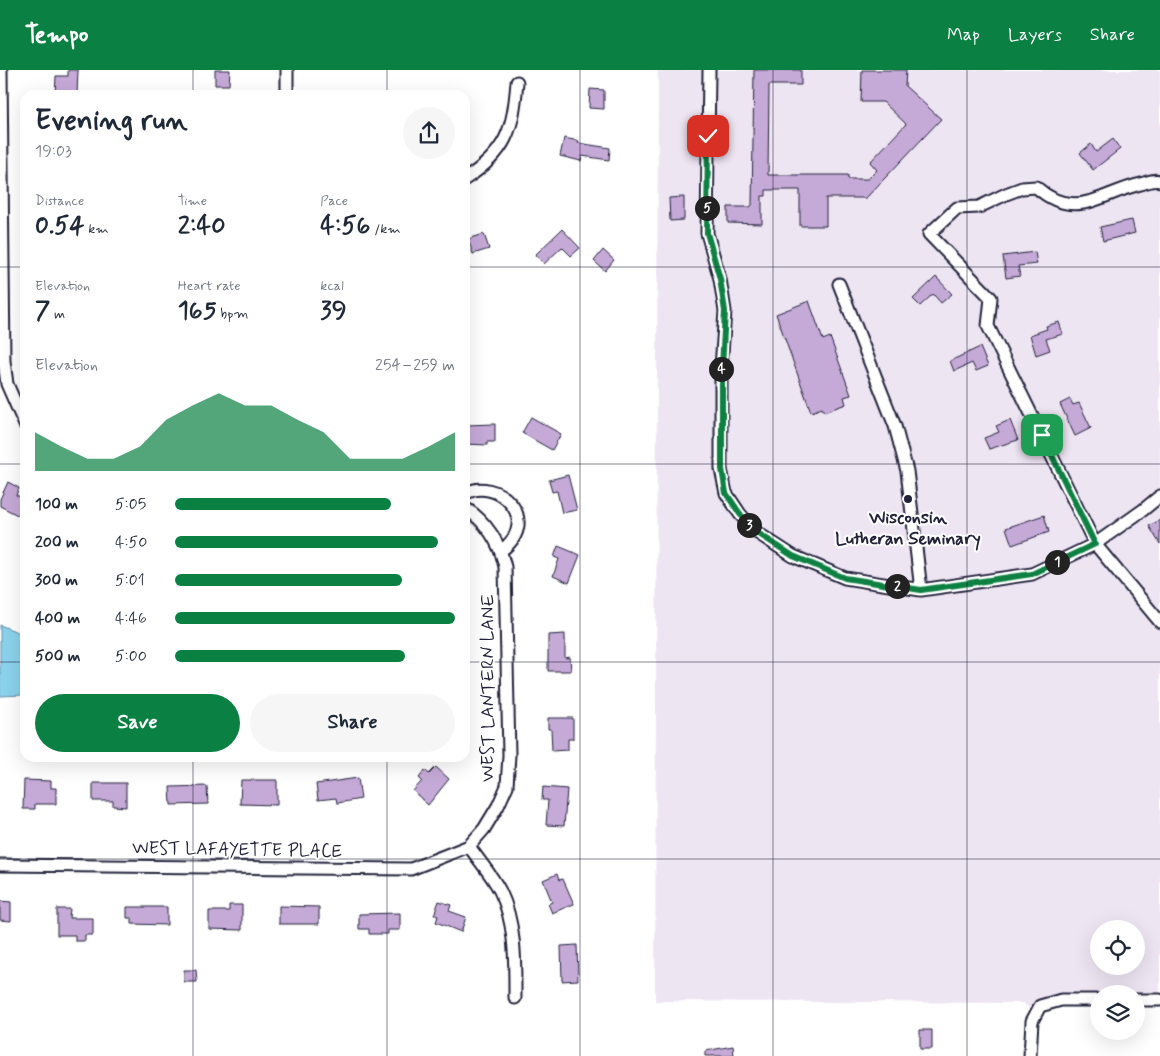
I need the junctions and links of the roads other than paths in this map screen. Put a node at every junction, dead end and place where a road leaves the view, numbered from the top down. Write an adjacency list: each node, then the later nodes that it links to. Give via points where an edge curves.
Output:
1 (1, 70): 9 (street)
2 (287, 70): 5 (street)
3 (708, 70): 16 (street, via 707,233 725,311 720,435 726,493 756,532 793,556 845,578)
4 (517, 82): 6 (street, via 509,131 498,152)
5 (287, 90)
6 (470, 176)
7 (1160, 181): 14 (street, via 1137,184 1079,205 1048,197 1036,187 1022,188 979,207 957,208 929,234 991,298 988,326)
8 (839, 284): 16 (street, via 895,426 908,471)
9 (3, 384): 10 (street)
10 (20, 416)
11 (470, 493): 15 (street, via 489,490 509,501 518,520 518,532)
12 (1160, 496): 14 (street)
13 (470, 513): 15 (street, WEST LANTERN LANE, via 487,528)
14 (1095, 544): 16 (street, via 1032,574); 17 (street)
15 (502, 550): 18 (street, WEST LANTERN LANE, via 507,786 498,806)
16 (921, 590)
17 (1160, 622)
18 (469, 846): 19 (street, WEST LAFAYETTE PLACE, via 410,869); 20 (street, via 500,891 506,909 515,959)
19 (0, 864)
20 (515, 998)
21 (1090, 1000): 24 (street, via 1053,1002 1040,1006 1031,1030)
22 (1145, 1000): 23 (street)
23 (1160, 1000)
24 (1030, 1056)

